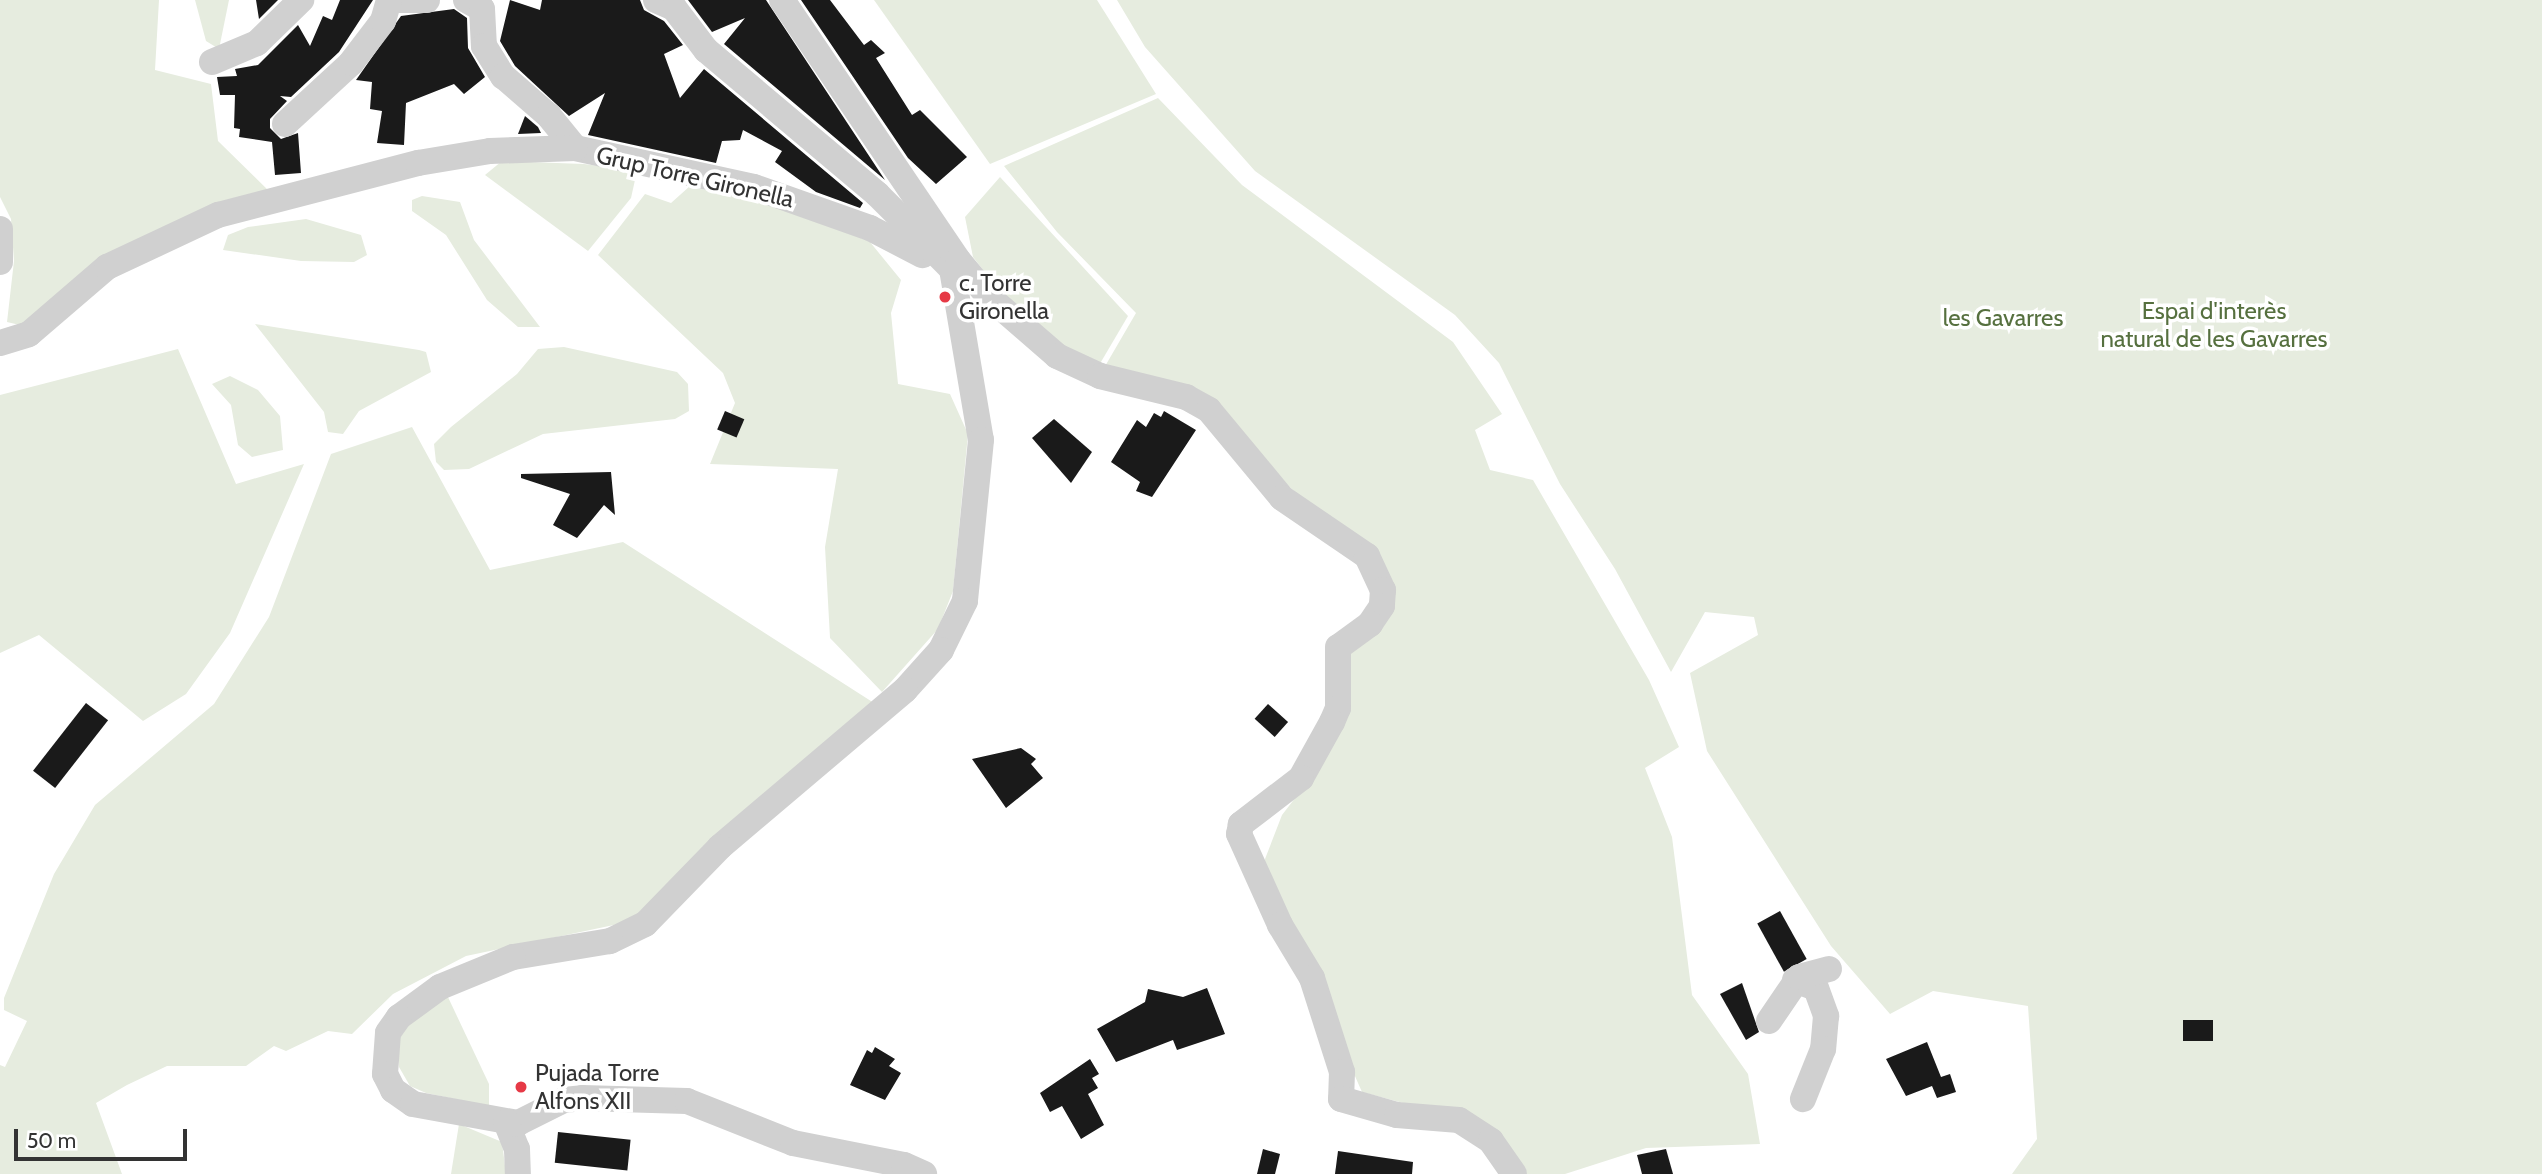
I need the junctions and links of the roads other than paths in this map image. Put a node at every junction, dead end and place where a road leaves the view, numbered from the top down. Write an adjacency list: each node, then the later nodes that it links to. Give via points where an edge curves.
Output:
1 (301, 0): 8 (street, via 257,43)
2 (389, 0): 9 (street, via 383,22 351,63)
3 (395, 0): 4 (street)
4 (427, 0)
5 (466, 0): 10 (street, Grup Torre Gironella, via 482,9 484,46 503,76 549,116)
6 (656, 0): 13 (street, via 674,8 706,50)
7 (782, 0): 13 (street)
8 (212, 62)
9 (285, 124)
10 (575, 148): 13 (street, Grup Torre Gironella, via 809,204); 14 (street, via 490,151 418,163 218,215 107,267 29,334)
11 (0, 229): 12 (street)
12 (0, 262)
13 (955, 265): 19 (street, via 981,440 971,560 956,625 896,698 729,840 634,933 513,957 440,987 399,1017 382,1061 393,1090 413,1104); 22 (street, via 1057,356 1100,376 1186,397 1209,410 1282,498 1367,556 1383,590 1382,606 1370,624 1339,648 1338,708 1332,722 1301,778 1241,824 1239,834 1312,978 1342,1072 1341,1099 1397,1115 1459,1120 1490,1141)
14 (0, 343)
15 (1829, 968): 16 (street)
16 (1795, 980): 17 (street); 18 (street, via 1816,988 1826,1016 1823,1049)
17 (1769, 1021)
18 (1803, 1099)
19 (506, 1122): 20 (street, via 517,1149); 21 (street, via 518,1123 564,1100 687,1101 793,1143 904,1165)
20 (518, 1174)
21 (924, 1174)
22 (1514, 1174)

